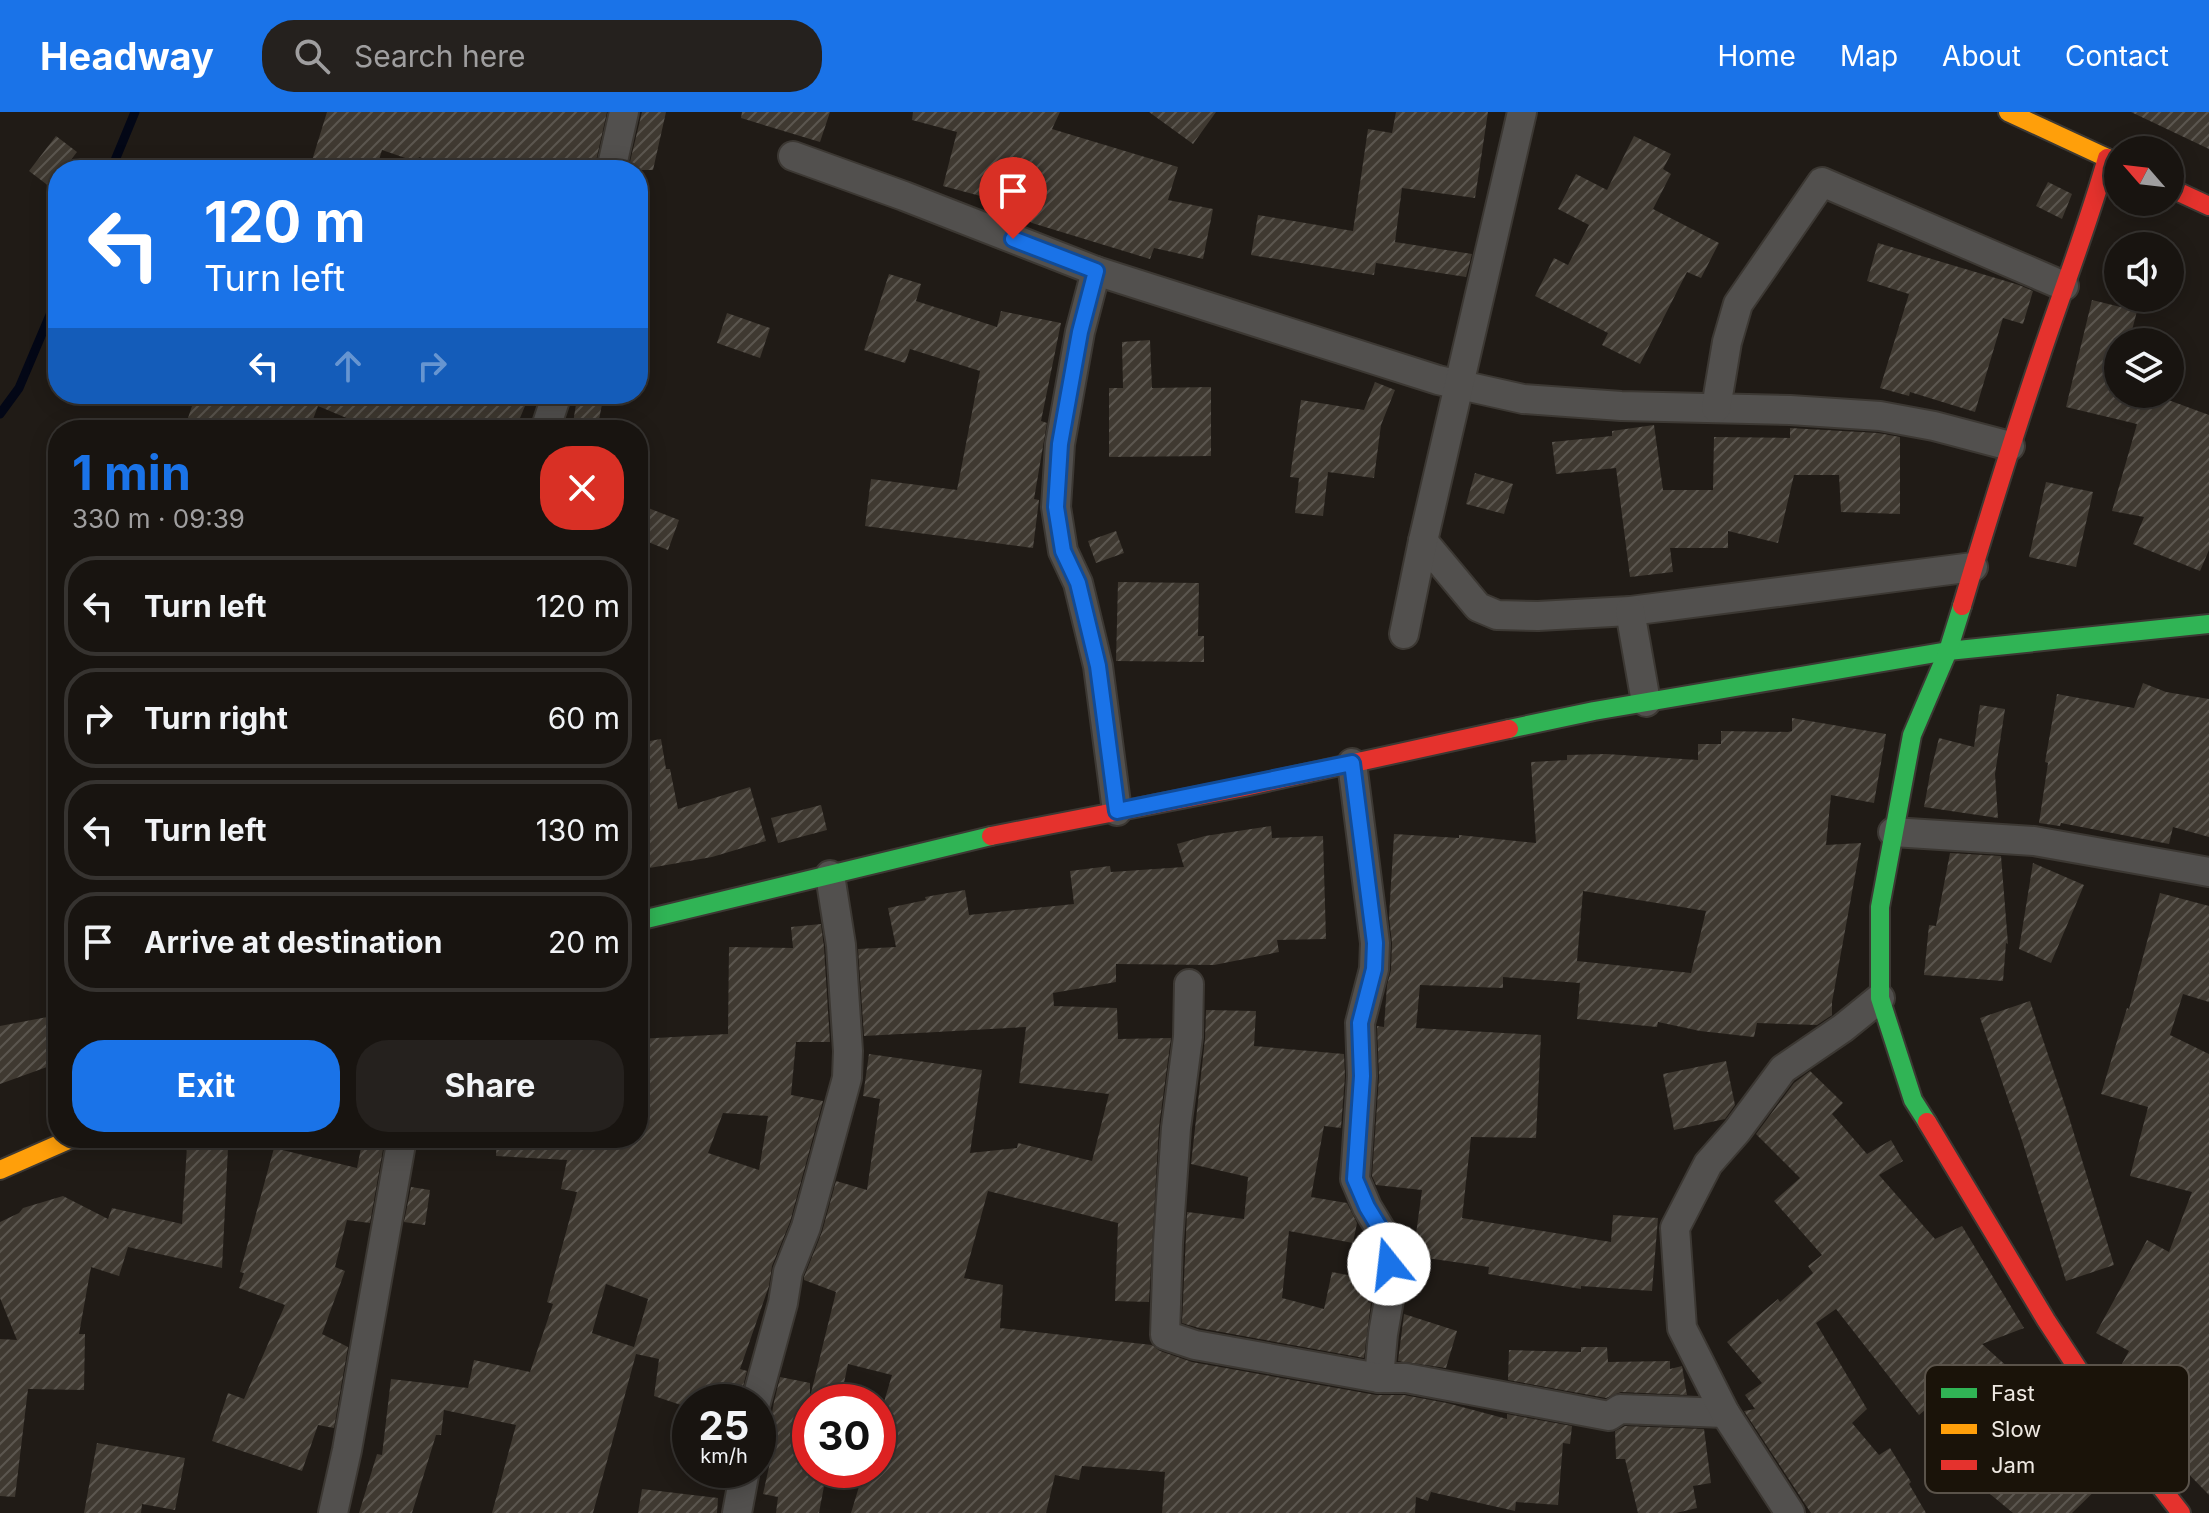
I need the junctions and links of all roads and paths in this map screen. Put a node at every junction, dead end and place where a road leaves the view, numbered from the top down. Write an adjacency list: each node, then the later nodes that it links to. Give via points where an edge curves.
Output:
1 (624, 112): 6 (street)
2 (1522, 112): 12 (street)
3 (2008, 112): 5 (main road)
4 (793, 156): 10 (street)
5 (2104, 156)
6 (613, 160)
7 (2104, 182): 11 (main road)
8 (2184, 194): 9 (main road)
9 (2209, 206)
10 (1096, 271): 12 (street); 23 (street, via 1060,444 1056,507 1063,551 1078,583 1098,666)
11 (2064, 286): 13 (street, via 1822,182 1738,304); 14 (main road)
12 (1459, 384): 13 (street, via 1523,399); 15 (street)
13 (1716, 408): 14 (street, via 1880,416)
14 (2010, 446): 16 (main road)
15 (1423, 541): 17 (street, via 1478,607 1497,615); 19 (street)
16 (1973, 567): 17 (street); 20 (main road)
17 (1630, 611): 21 (street)
18 (2209, 624): 20 (main road)
19 (1404, 634)
20 (1948, 651): 21 (main road); 24 (main road, via 1912,735)
21 (1646, 702): 22 (main road)
22 (1352, 763): 23 (main road); 34 (street, via 1375,943 1360,1023 1355,1179 1387,1240 1391,1288)
23 (1117, 811): 26 (main road)
24 (1893, 832): 25 (street, via 2034,841); 29 (main road, via 1880,907)
25 (2209, 872)
26 (830, 875): 27 (main road); 35 (street, via 841,945 847,1078 806,1227 788,1272)
27 (648, 919)
28 (1189, 984): 34 (street, via 1165,1335)
29 (1880, 998): 33 (main road, via 1913,1100); 36 (street, via 1783,1069 1708,1164 1675,1228 1682,1328)
30 (50, 1148): 32 (main road)
31 (400, 1148): 39 (street)
32 (0, 1170)
33 (2075, 1365)
34 (1379, 1378): 36 (street, via 1406,1378 1609,1416 1620,1409)
35 (761, 1384)
36 (1725, 1413): 41 (street)
37 (742, 1488): 40 (street)
38 (2165, 1493): 42 (main road)
39 (333, 1513)
40 (737, 1513)
41 (1790, 1513)
42 (2181, 1513)

